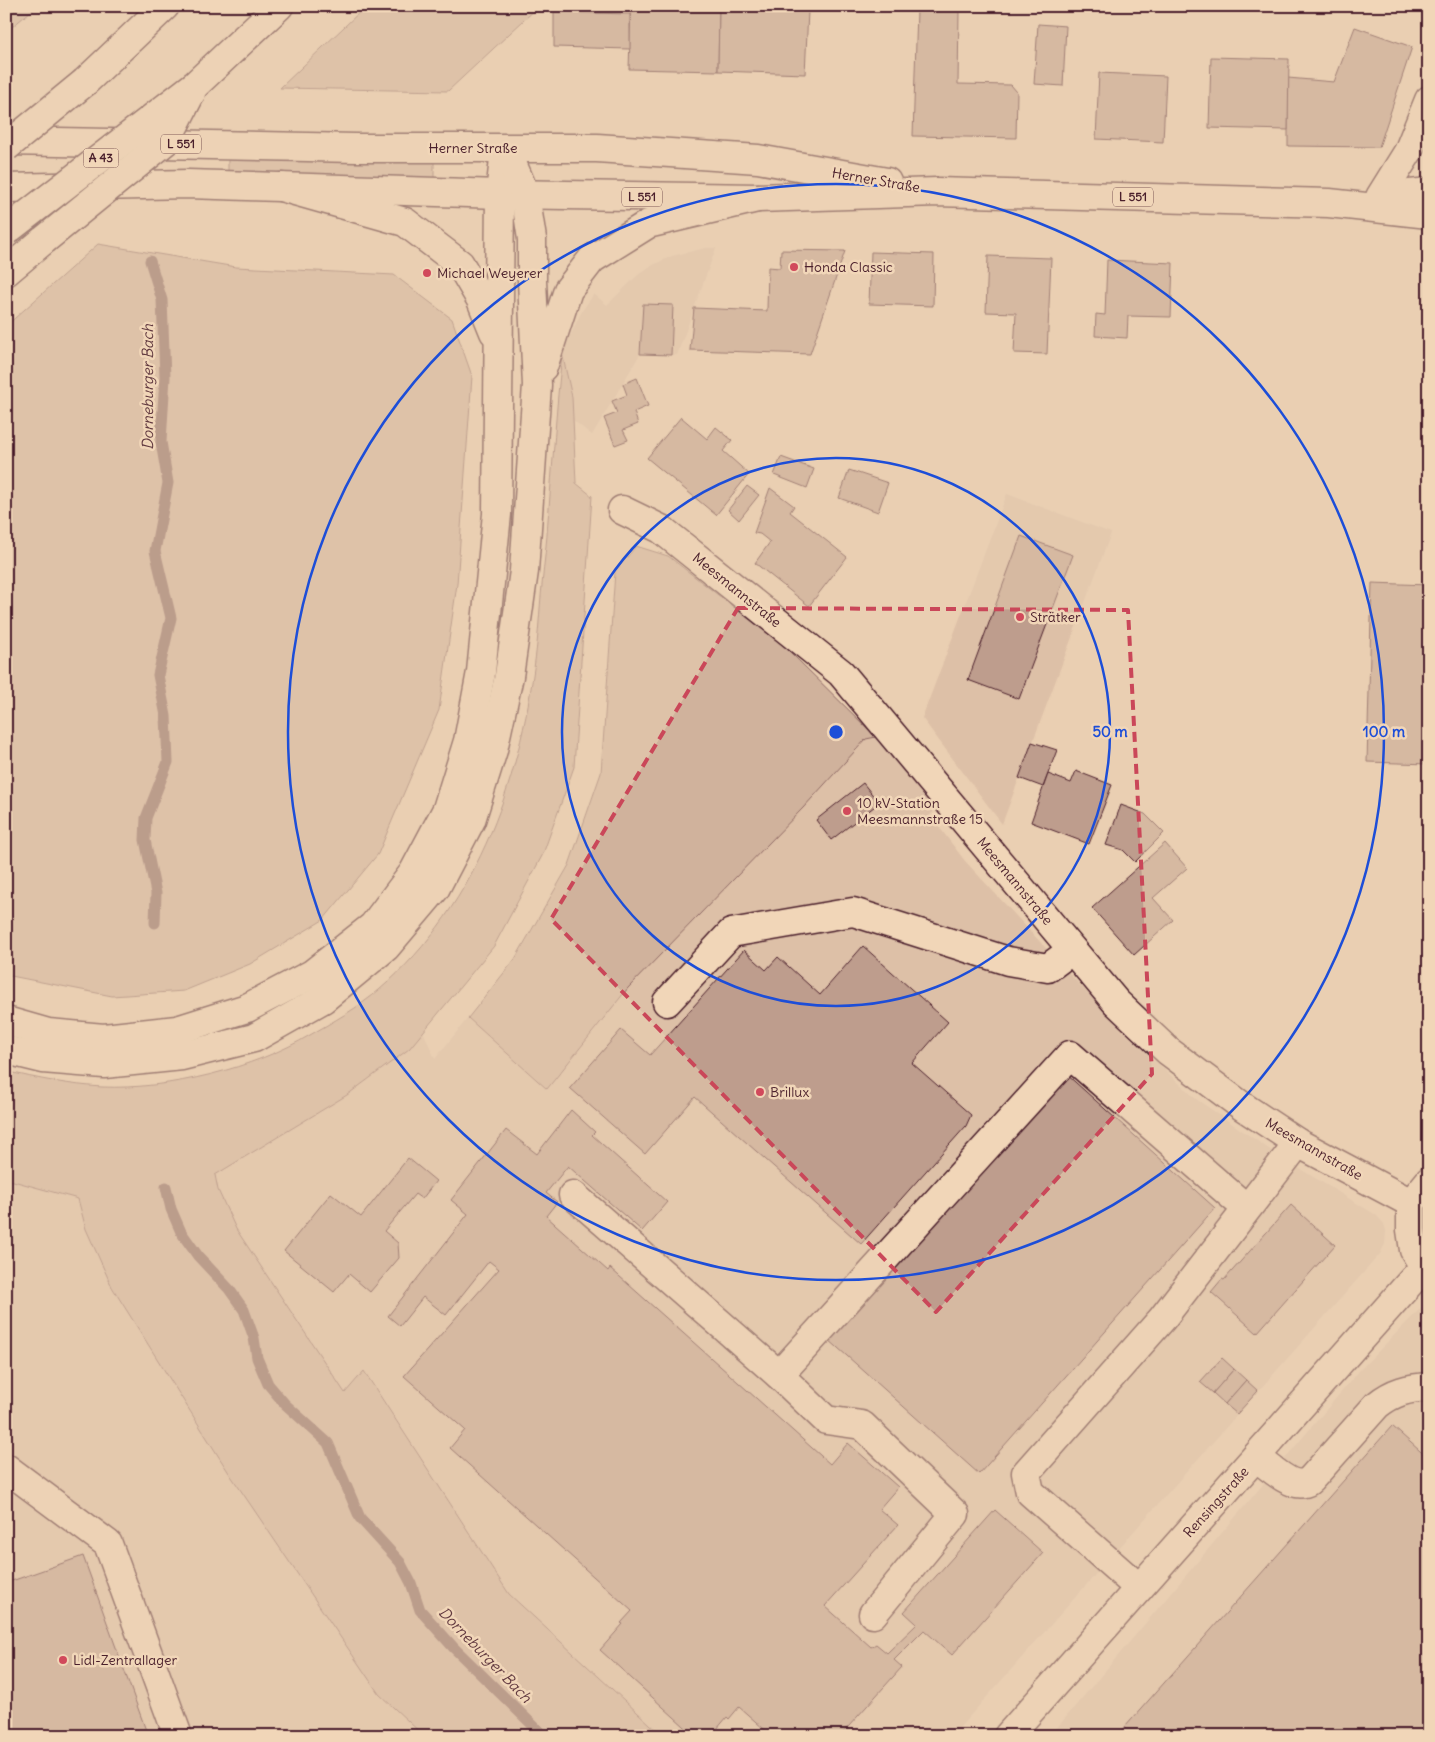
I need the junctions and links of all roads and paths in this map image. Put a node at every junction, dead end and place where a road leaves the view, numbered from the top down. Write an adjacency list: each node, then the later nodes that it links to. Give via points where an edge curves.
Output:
1 (165, 6): 6 (main road, bridge, via 85,82)
2 (279, 6): 3 (main road, A 43)
3 (195, 85): 17 (main road, A 43, bridge); 18 (main road, bridge, via 167,140)
4 (1429, 100): 13 (main road, via 1408,152)
5 (6, 141): 7 (main road, Herner Straße / L 551)
6 (6, 147)
7 (506, 149): 10 (main road, Herner Straße / L 551, via 597,148 758,159); 12 (main road)
8 (281, 187): 9 (main road, Herner Straße / L 551, via 188,184); 12 (main road, Herner Straße / L 551); 19 (main road, via 405,222 460,264 481,300)
9 (6, 188)
10 (938, 192): 14 (main road, Herner Straße / L 551); 15 (main road, Herner Straße / L 551)
11 (1429, 192): 13 (main road, Herner Straße / L 551)
12 (512, 194): 14 (main road, Herner Straße / L 551); 19 (main road); 20 (main road, via 532,239)
13 (1380, 197): 15 (main road, Herner Straße / L 551)
14 (758, 198): 20 (main road, via 648,224 592,260 568,290)
15 (1329, 203): 16 (main road, Herner Straße / L 551)
16 (1429, 214)
17 (6, 231)
18 (6, 272)
19 (498, 342): 24 (main road, via 497,514 481,672 468,741 447,809 413,873 373,926 312,974 247,1008 177,1030 104,1038 48,1033)
20 (537, 385): 25 (main road, via 524,571 507,685 493,750 471,820 435,889 386,947 344,982 323,999 254,1038 182,1056 104,1064 43,1059)
21 (622, 510): 22 (main road, Meesmannstraße, via 661,529 841,673)
22 (1072, 950): 23 (main road, via 1048,968 1008,961 853,912 731,934); 26 (main road, Meesmannstraße, via 1116,1002 1168,1051)
23 (667, 1002)
24 (6, 1021)
25 (6, 1050)
26 (1298, 1143): 29 (main road, Meesmannstraße); 30 (main road)
27 (1429, 1181): 29 (main road)
28 (573, 1195): 32 (main road)
29 (1411, 1203): 31 (main road, Rensingstraße, via 1414,1250)
30 (1246, 1208): 32 (main road, via 1070,1055); 36 (main road, via 1162,1319 1026,1473 1030,1492)
31 (1427, 1269): 34 (main road, Rensingstraße)
32 (779, 1375): 37 (main road, via 826,1420 862,1425 955,1514)
33 (1429, 1387): 34 (main road, via 1388,1396 1304,1483 1286,1480)
34 (1256, 1458): 36 (main road, Rensingstraße)
35 (6, 1468): 38 (main road, via 108,1544)
36 (1139, 1588): 39 (main road, Rensingstraße)
37 (873, 1614)
38 (178, 1736)
39 (1008, 1736)

